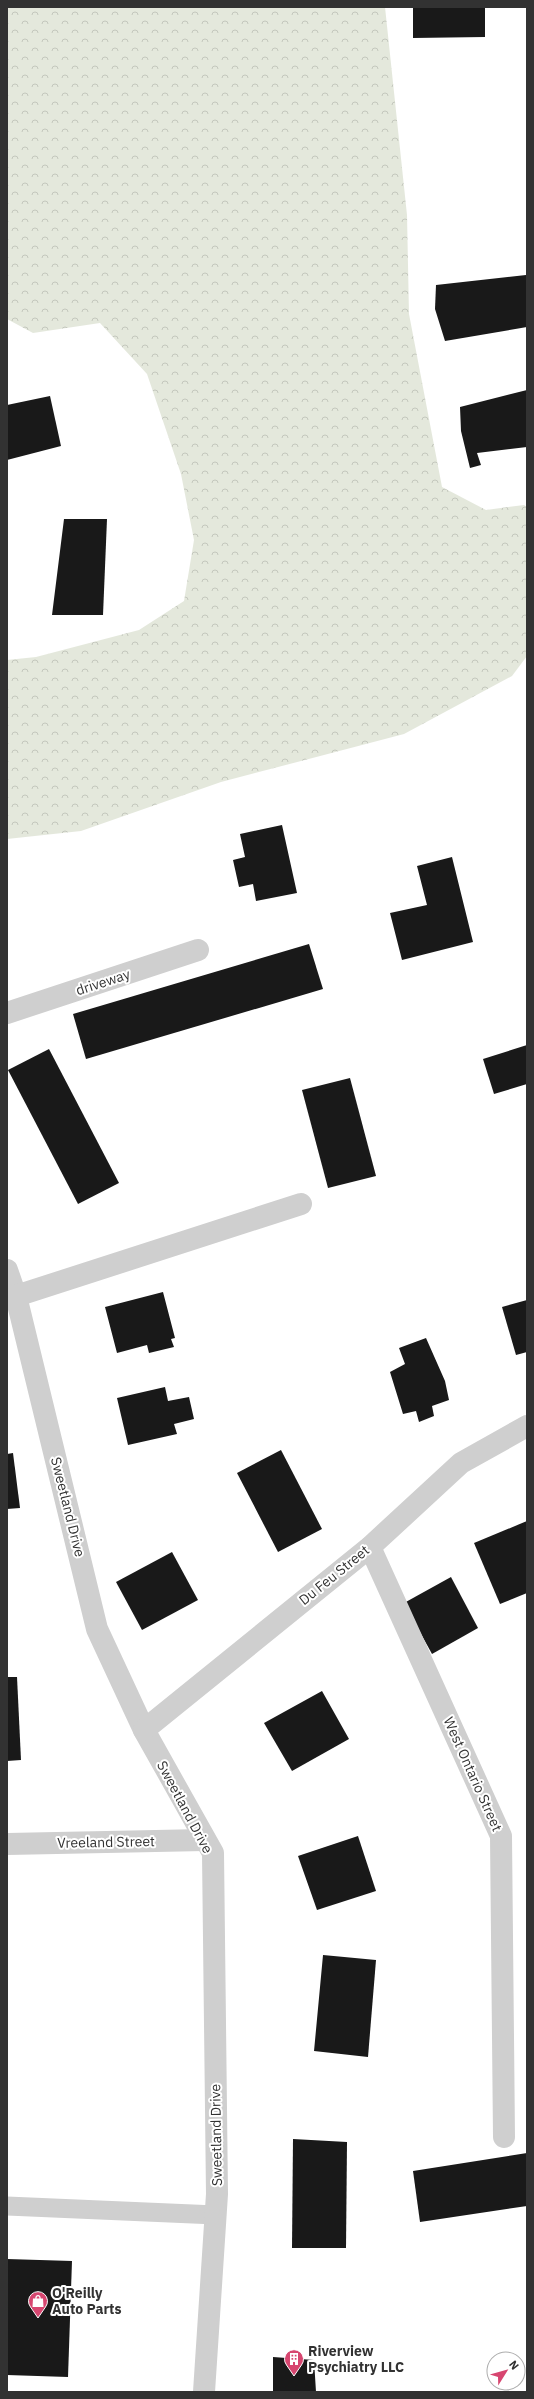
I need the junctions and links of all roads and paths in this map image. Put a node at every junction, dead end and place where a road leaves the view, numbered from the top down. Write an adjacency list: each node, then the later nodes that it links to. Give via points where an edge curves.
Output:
1 (198, 950): 2 (street, driveway)
2 (7, 1014)
3 (301, 1204): 5 (street)
4 (7, 1270): 5 (street, Sweetland Drive)
5 (16, 1296): 8 (street, Sweetland Drive, via 97,1629)
6 (527, 1426): 7 (street, Du Feu Street, via 461,1463)
7 (370, 1547): 8 (street, Du Feu Street); 11 (street, West Ontario Street, via 501,1836)
8 (144, 1730): 9 (street, Sweetland Drive)
9 (205, 1840): 10 (street, Vreeland Street); 13 (street, Sweetland Drive, via 213,1853)
10 (7, 1844)
11 (504, 2137)
12 (7, 2206): 13 (lane)
13 (216, 2215): 14 (street, Sweetland Drive)
14 (204, 2392)

